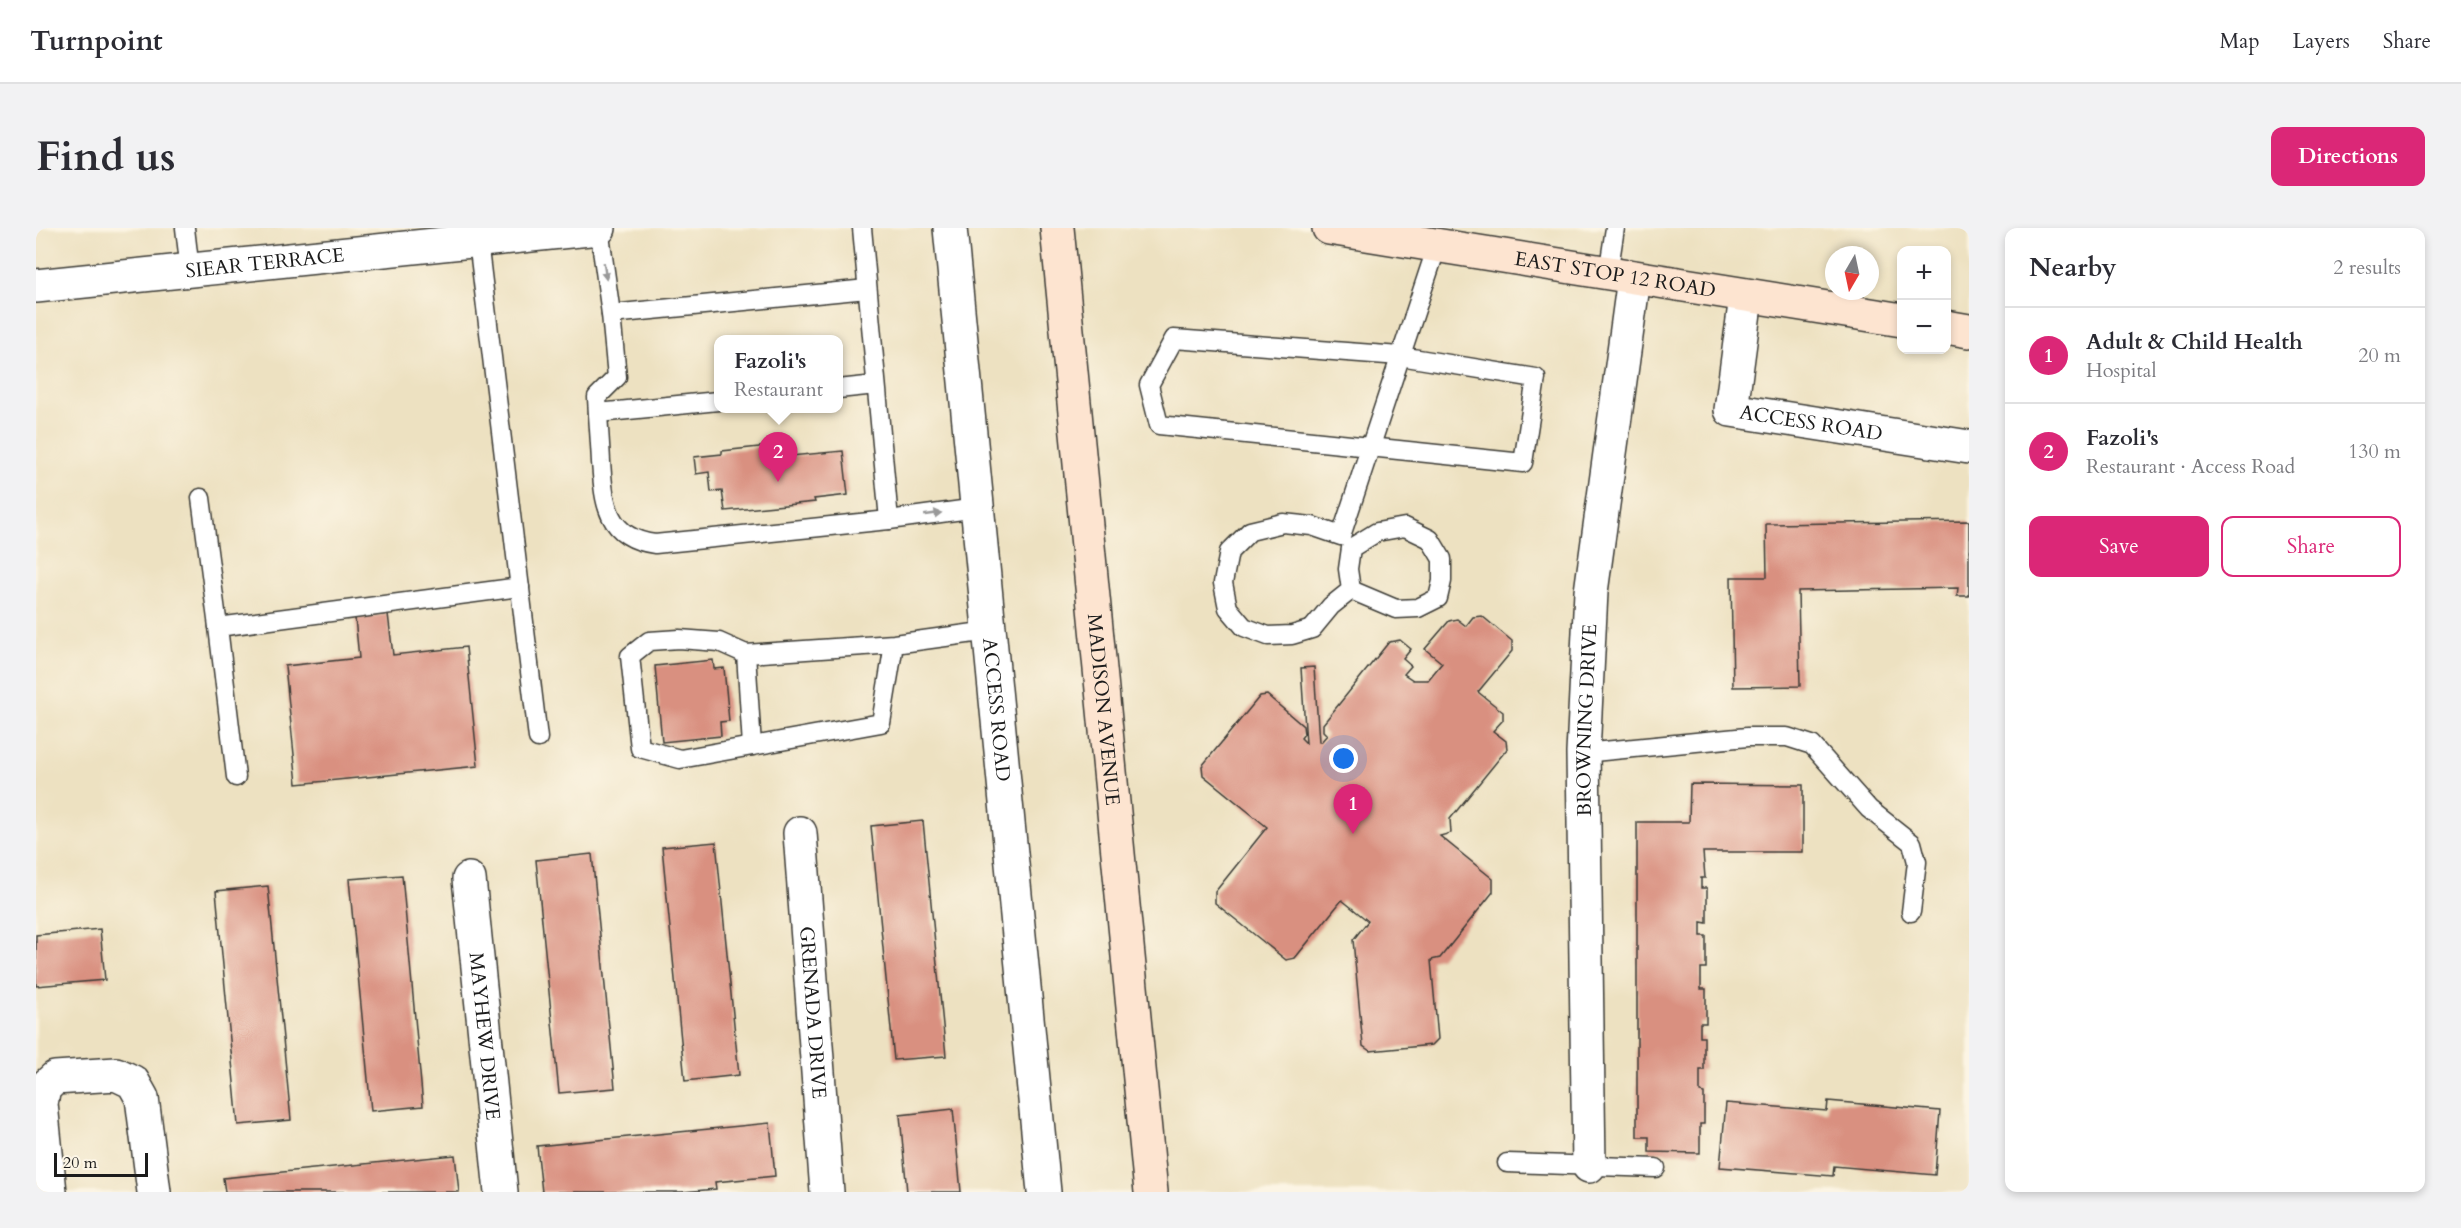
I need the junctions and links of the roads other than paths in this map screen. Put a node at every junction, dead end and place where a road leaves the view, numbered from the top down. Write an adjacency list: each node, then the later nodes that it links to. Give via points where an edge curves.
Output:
1 (185, 228): 10 (lane)
2 (861, 228): 13 (lane)
3 (950, 228): 27 (street, ACCESS ROAD)
4 (1057, 228): 51 (main road, MADISON AVENUE)
5 (1329, 228): 9 (main road, EAST STOP 12 ROAD)
6 (1615, 228): 11 (lane)
7 (588, 229): 8 (street, SIEAR TERRACE); 15 (lane, one-way to 15)
8 (478, 241): 10 (street, SIEAR TERRACE); 30 (lane)
9 (1437, 246): 11 (main road, EAST STOP 12 ROAD); 19 (lane)
10 (190, 271): 12 (street, SIEAR TERRACE)
11 (1621, 276): 14 (main road, EAST STOP 12 ROAD); 38 (street, BROWNING DRIVE, via 1591,592)
12 (36, 286)
13 (867, 289): 15 (lane); 20 (lane)
14 (1746, 297): 16 (main road, EAST STOP 12 ROAD); 24 (street, ACCESS ROAD, via 1731,410)
15 (611, 314): 23 (lane, via 617,377 597,397)
16 (1897, 319)
17 (1951, 328): 18 (main road)
18 (1969, 331)
19 (1400, 356): 25 (lane); 25 (lane, via 1536,378 1523,463); 25 (lane, via 1174,339 1149,385 1159,425)
20 (876, 385): 21 (lane); 28 (lane)
21 (843, 388)
22 (714, 401): 23 (lane)
23 (598, 413): 28 (lane, via 606,509 626,536 640,542 655,544)
24 (1969, 447)
25 (1370, 448): 29 (lane)
26 (201, 498): 32 (lane)
27 (977, 507): 28 (lane, one-way to 27); 33 (street, ACCESS ROAD)
28 (889, 520)
29 (1346, 542): 31 (lane); 31 (lane, via 1405,527 1430,539 1442,559 1438,598 1418,608 1396,609); 31 (lane, via 1312,526 1283,524 1250,531 1229,552 1223,583 1228,608 1244,627 1268,636 1312,629)
30 (520, 587): 32 (lane); 36 (lane)
31 (1350, 590)
32 (218, 627): 39 (lane)
33 (989, 631): 34 (lane); 50 (street, ACCESS ROAD)
34 (894, 644): 35 (lane); 37 (lane, via 881,723)
35 (746, 654): 37 (lane); 37 (lane, via 719,642 679,639 649,641 630,656 640,748 680,759)
36 (538, 738)
37 (752, 746)
38 (1582, 753): 42 (lane, via 1747,737 1788,737 1812,745 1869,809 1912,843 1917,862); 44 (street, BROWNING DRIVE)
39 (237, 777)
40 (800, 833): 49 (street, GRENADA DRIVE)
41 (469, 879): 48 (street, MAYHEW DRIVE)
42 (1911, 912)
43 (1507, 1163): 44 (lane)
44 (1589, 1166): 45 (lane)
45 (1656, 1168)
46 (50, 1192): 47 (street, via 41,1104 44,1088 55,1078 116,1074 133,1082 142,1098)
47 (154, 1192)
48 (501, 1192)
49 (827, 1192)
50 (1044, 1192)
51 (1152, 1192)

